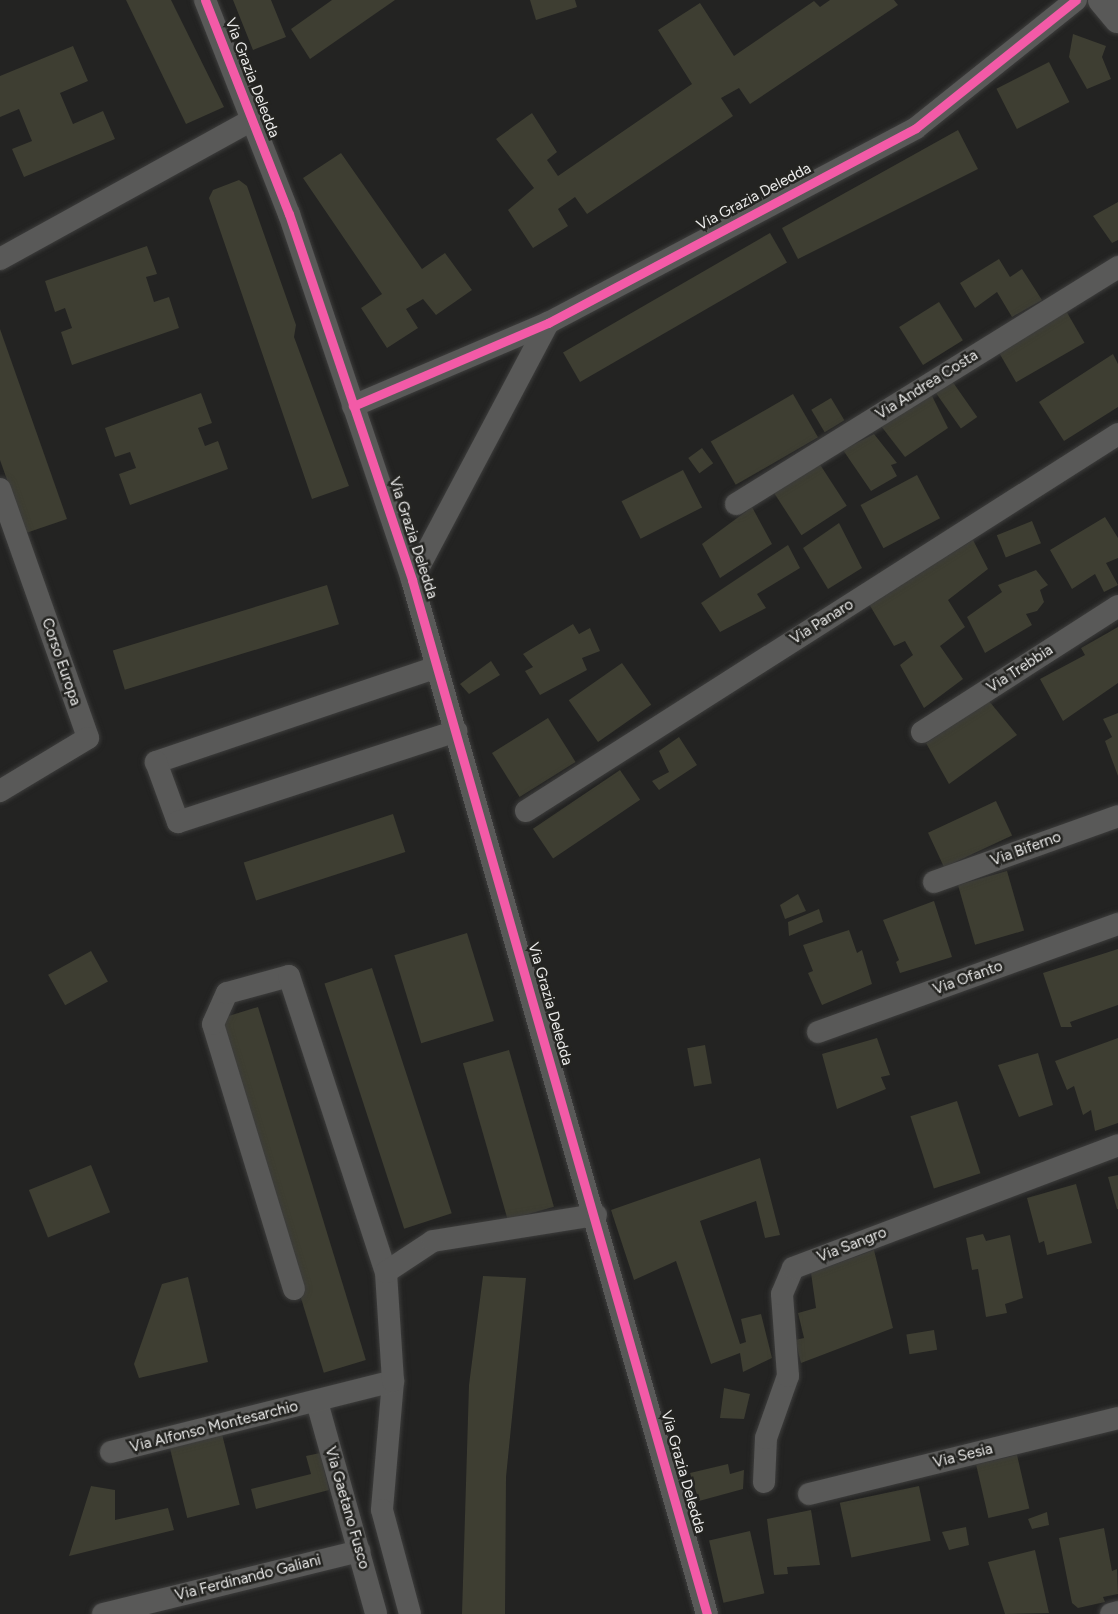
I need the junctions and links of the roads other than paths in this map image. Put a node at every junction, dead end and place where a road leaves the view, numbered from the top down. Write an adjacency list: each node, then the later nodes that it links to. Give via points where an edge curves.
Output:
1 (205, 0): 5 (street, Via Grazia Deledda)
2 (1076, 0): 8 (street, Via Grazia Deledda, via 916,128)
3 (1102, 0): 4 (street)
4 (1118, 19)
5 (252, 120): 6 (street, Via Grazia Deledda); 9 (street, Via Grazia Deledda)
6 (0, 259)
7 (1118, 267): 12 (street, Via Andrea Costa)
8 (548, 322): 9 (street, Via Grazia Deledda); 13 (street, Via Grazia Deledda)
9 (353, 406): 13 (street, Via Grazia Deledda)
10 (1118, 434): 19 (street, Via Panaro)
11 (0, 489): 18 (street, Corso Europa, via 88,738)
12 (736, 504)
13 (412, 580): 15 (street, Via Grazia Deledda)
14 (1118, 606): 17 (street, Via Trebbia)
15 (437, 667): 16 (street, Via Grazia Deledda); 16 (street, via 156,762 178,822)
16 (456, 731): 25 (street, Via Grazia Deledda)
17 (922, 732)
18 (0, 791)
19 (526, 811)
20 (1118, 816): 21 (street, Via Biferno)
21 (934, 882)
22 (1118, 924): 23 (street, Via Ofanto)
23 (818, 1032)
24 (1118, 1145): 32 (street, Via Sangro, via 793,1268 782,1294 788,1376 766,1438)
25 (596, 1215): 26 (street, via 433,1241); 39 (street, Via Grazia Deledda)
26 (386, 1272): 27 (street, via 289,976 227,993 213,1024); 28 (street)
27 (294, 1289)
28 (393, 1381): 29 (street); 38 (street, via 382,1510)
29 (317, 1402): 31 (street, Via Alfonso Montesarchio); 34 (street, Via Gaetano Fusco)
30 (1118, 1418): 33 (street, Via Sesia)
31 (111, 1452)
32 (764, 1482)
33 (809, 1494)
34 (359, 1551): 36 (street, Via Ferdinando Galiani); 37 (street, Via Gaetano Fusco)
35 (1118, 1612): 40 (street)
36 (103, 1614)
37 (376, 1614)
38 (410, 1614)
39 (707, 1614)
40 (1111, 1614)

